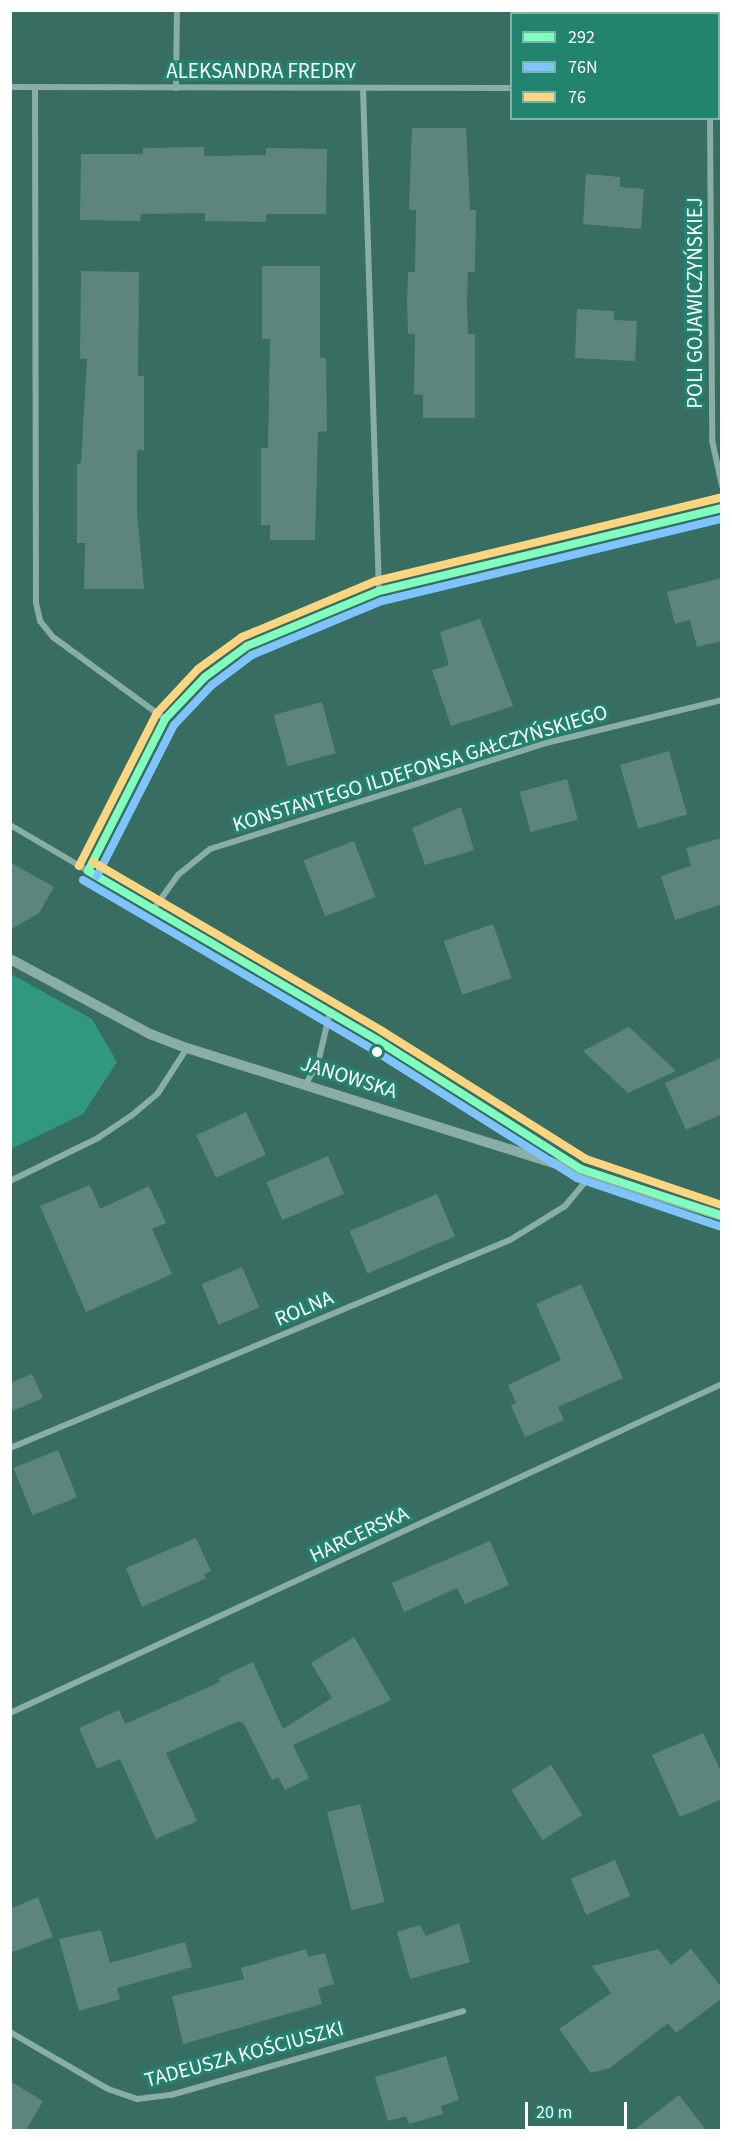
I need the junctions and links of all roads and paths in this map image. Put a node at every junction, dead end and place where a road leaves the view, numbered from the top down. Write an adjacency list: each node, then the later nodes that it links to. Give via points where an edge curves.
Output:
1 (177, 10): 4 (street)
2 (10, 87): 3 (street, ALEKSANDRA FREDRY)
3 (35, 87): 4 (street, ALEKSANDRA FREDRY); 12 (street, via 36,603 40,621 53,637)
4 (176, 88): 5 (street, ALEKSANDRA FREDRY)
5 (363, 88): 6 (street, ALEKSANDRA FREDRY); 10 (street)
6 (510, 88)
7 (710, 120): 8 (street, POLI GOJAWICZYŃSKIEJ, via 712,440)
8 (722, 486)
9 (722, 508): 10 (street)
10 (380, 591): 12 (street, via 247,646 205,677)
11 (722, 700): 15 (street, KONSTANTEGO ILDEFONSA GAŁCZYŃSKIEGO, via 546,743 210,849 178,875)
12 (165, 719): 14 (street)
13 (10, 825): 14 (street)
14 (88, 871): 15 (street)
15 (153, 910): 17 (street)
16 (10, 959): 18 (street, JANOWSKA, via 150,1034)
17 (330, 1012): 19 (street, via 318,1063); 20 (street)
18 (187, 1048): 19 (street, JANOWSKA); 22 (street, via 158,1093 131,1116 98,1138)
19 (305, 1085): 20 (street, JANOWSKA)
20 (581, 1169): 21 (street, JANOWSKA)
21 (593, 1173): 23 (street, JANOWSKA); 25 (street, ROLNA, via 565,1206 510,1240)
22 (10, 1181)
23 (722, 1216)
24 (722, 1384): 26 (street, HARCERSKA)
25 (10, 1448)
26 (10, 1713)
27 (463, 2011): 28 (street, TADEUSZA KOŚCIUSZKI, via 171,2095 137,2099 108,2089)
28 (10, 2032)

